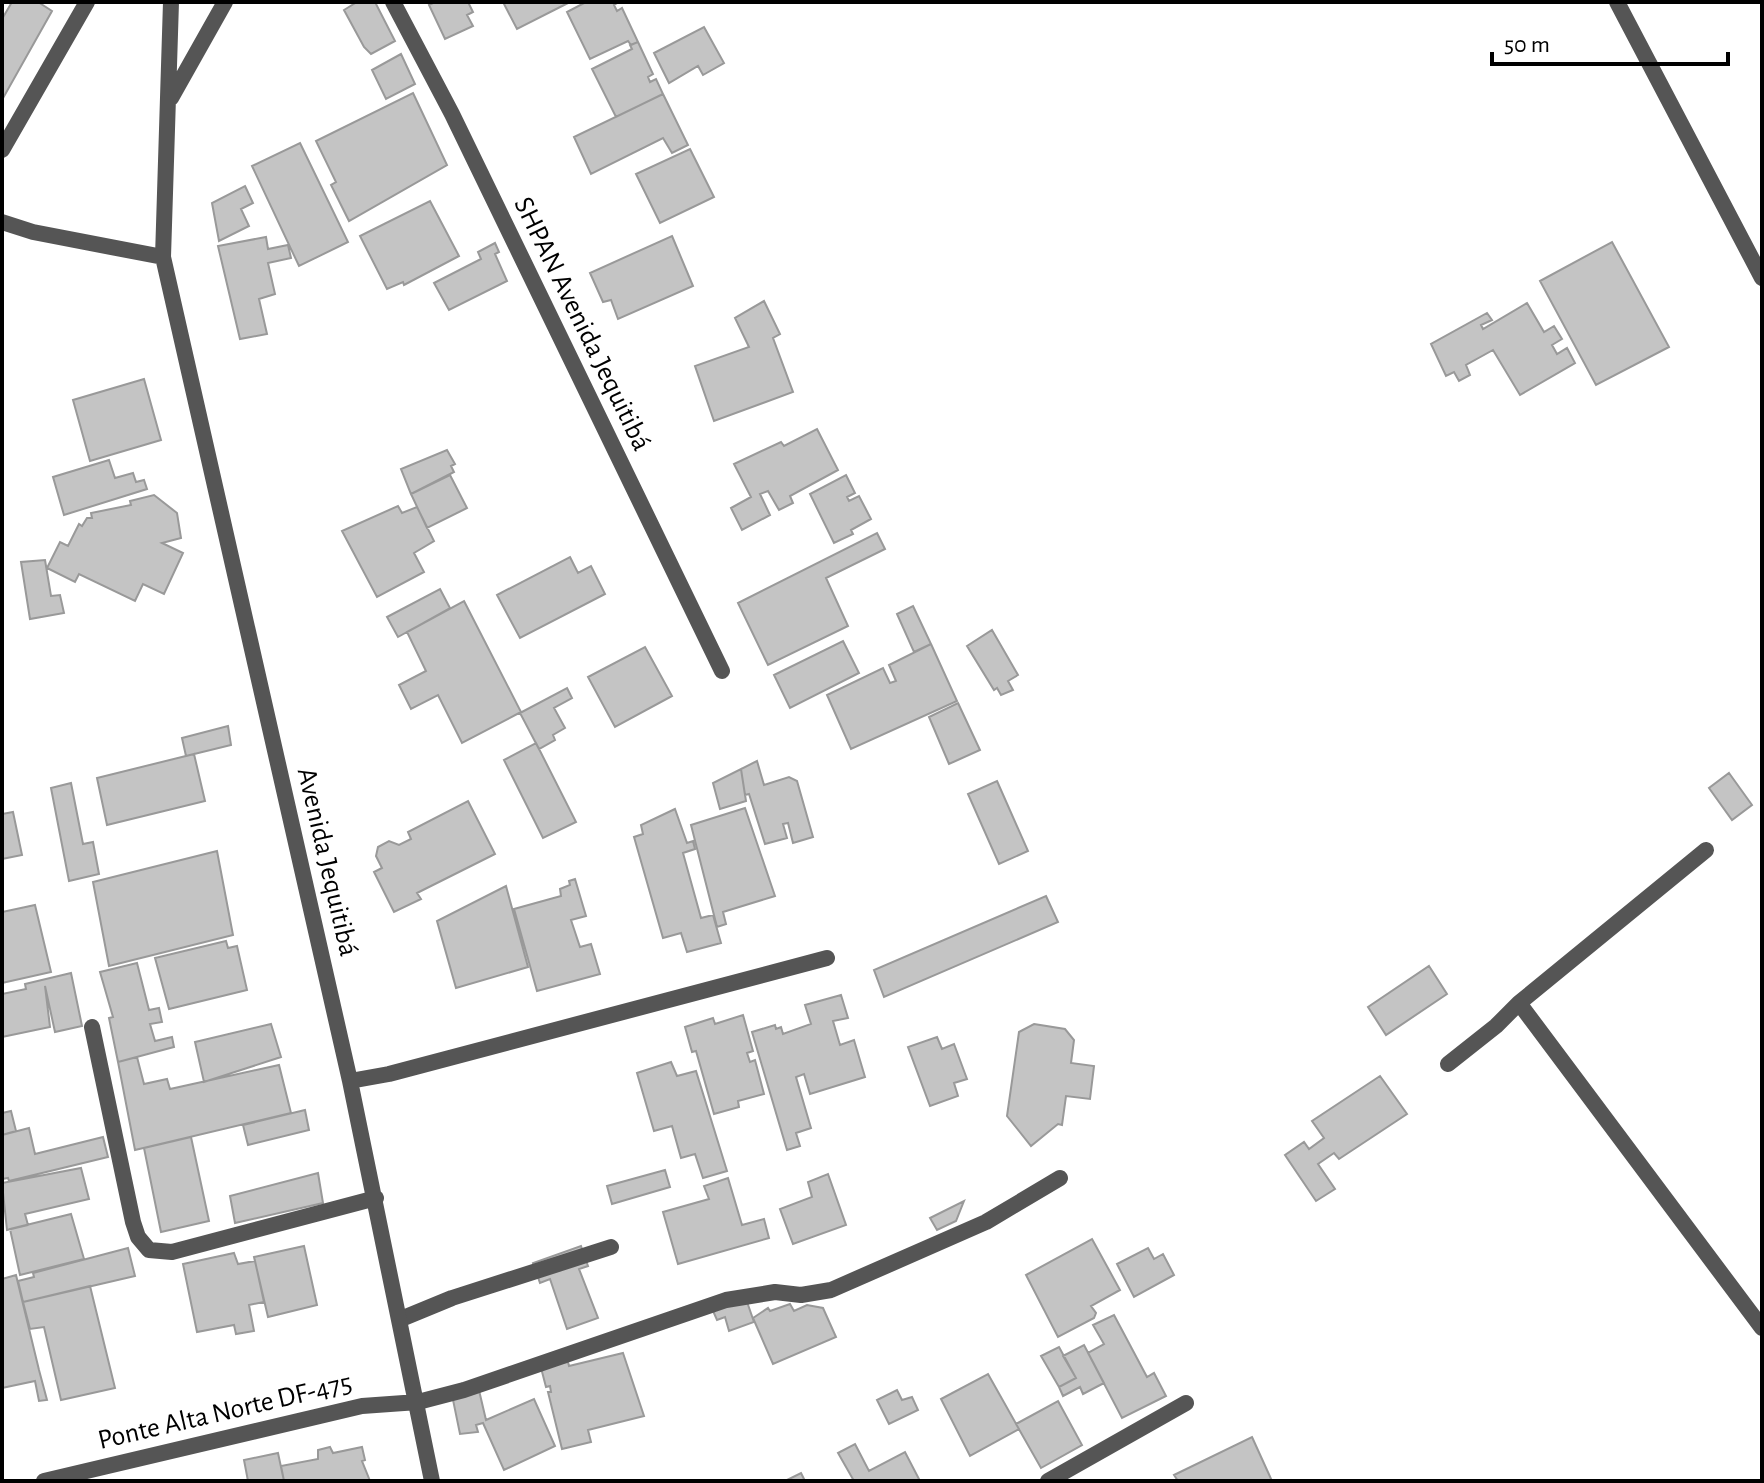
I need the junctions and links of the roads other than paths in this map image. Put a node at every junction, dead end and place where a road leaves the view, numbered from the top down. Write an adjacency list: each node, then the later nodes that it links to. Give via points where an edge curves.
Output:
1 (87, 2): 7 (street)
2 (171, 2): 6 (street)
3 (225, 2): 6 (street)
4 (393, 2): 11 (street, SHPAN Avenida Jequitibá)
5 (1617, 2): 10 (street)
6 (168, 103): 9 (street)
7 (2, 150)
8 (2, 222): 9 (street)
9 (163, 257): 17 (street, Avenida Jequitibá)
10 (1762, 278)
11 (722, 671)
12 (1706, 850): 14 (street)
13 (827, 958): 17 (street)
14 (1519, 1003): 16 (street); 22 (street)
15 (92, 1027): 19 (street, via 133,1222 149,1250 172,1252)
16 (1448, 1064)
17 (350, 1081): 19 (street, Avenida Jequitibá)
18 (1060, 1178): 23 (street, Ponte Alta Norte DF-475, via 986,1222 831,1290 726,1300)
19 (376, 1198): 21 (street, Avenida Jequitibá)
20 (611, 1247): 21 (street)
21 (401, 1319): 23 (street, Avenida Jequitibá)
22 (1762, 1328)
23 (418, 1402): 25 (street, Ponte Alta Norte DF-475, via 362,1406); 26 (street, Avenida Jequitibá)
24 (1186, 1403): 27 (street)
25 (44, 1481)
26 (432, 1481)
27 (1048, 1481)

